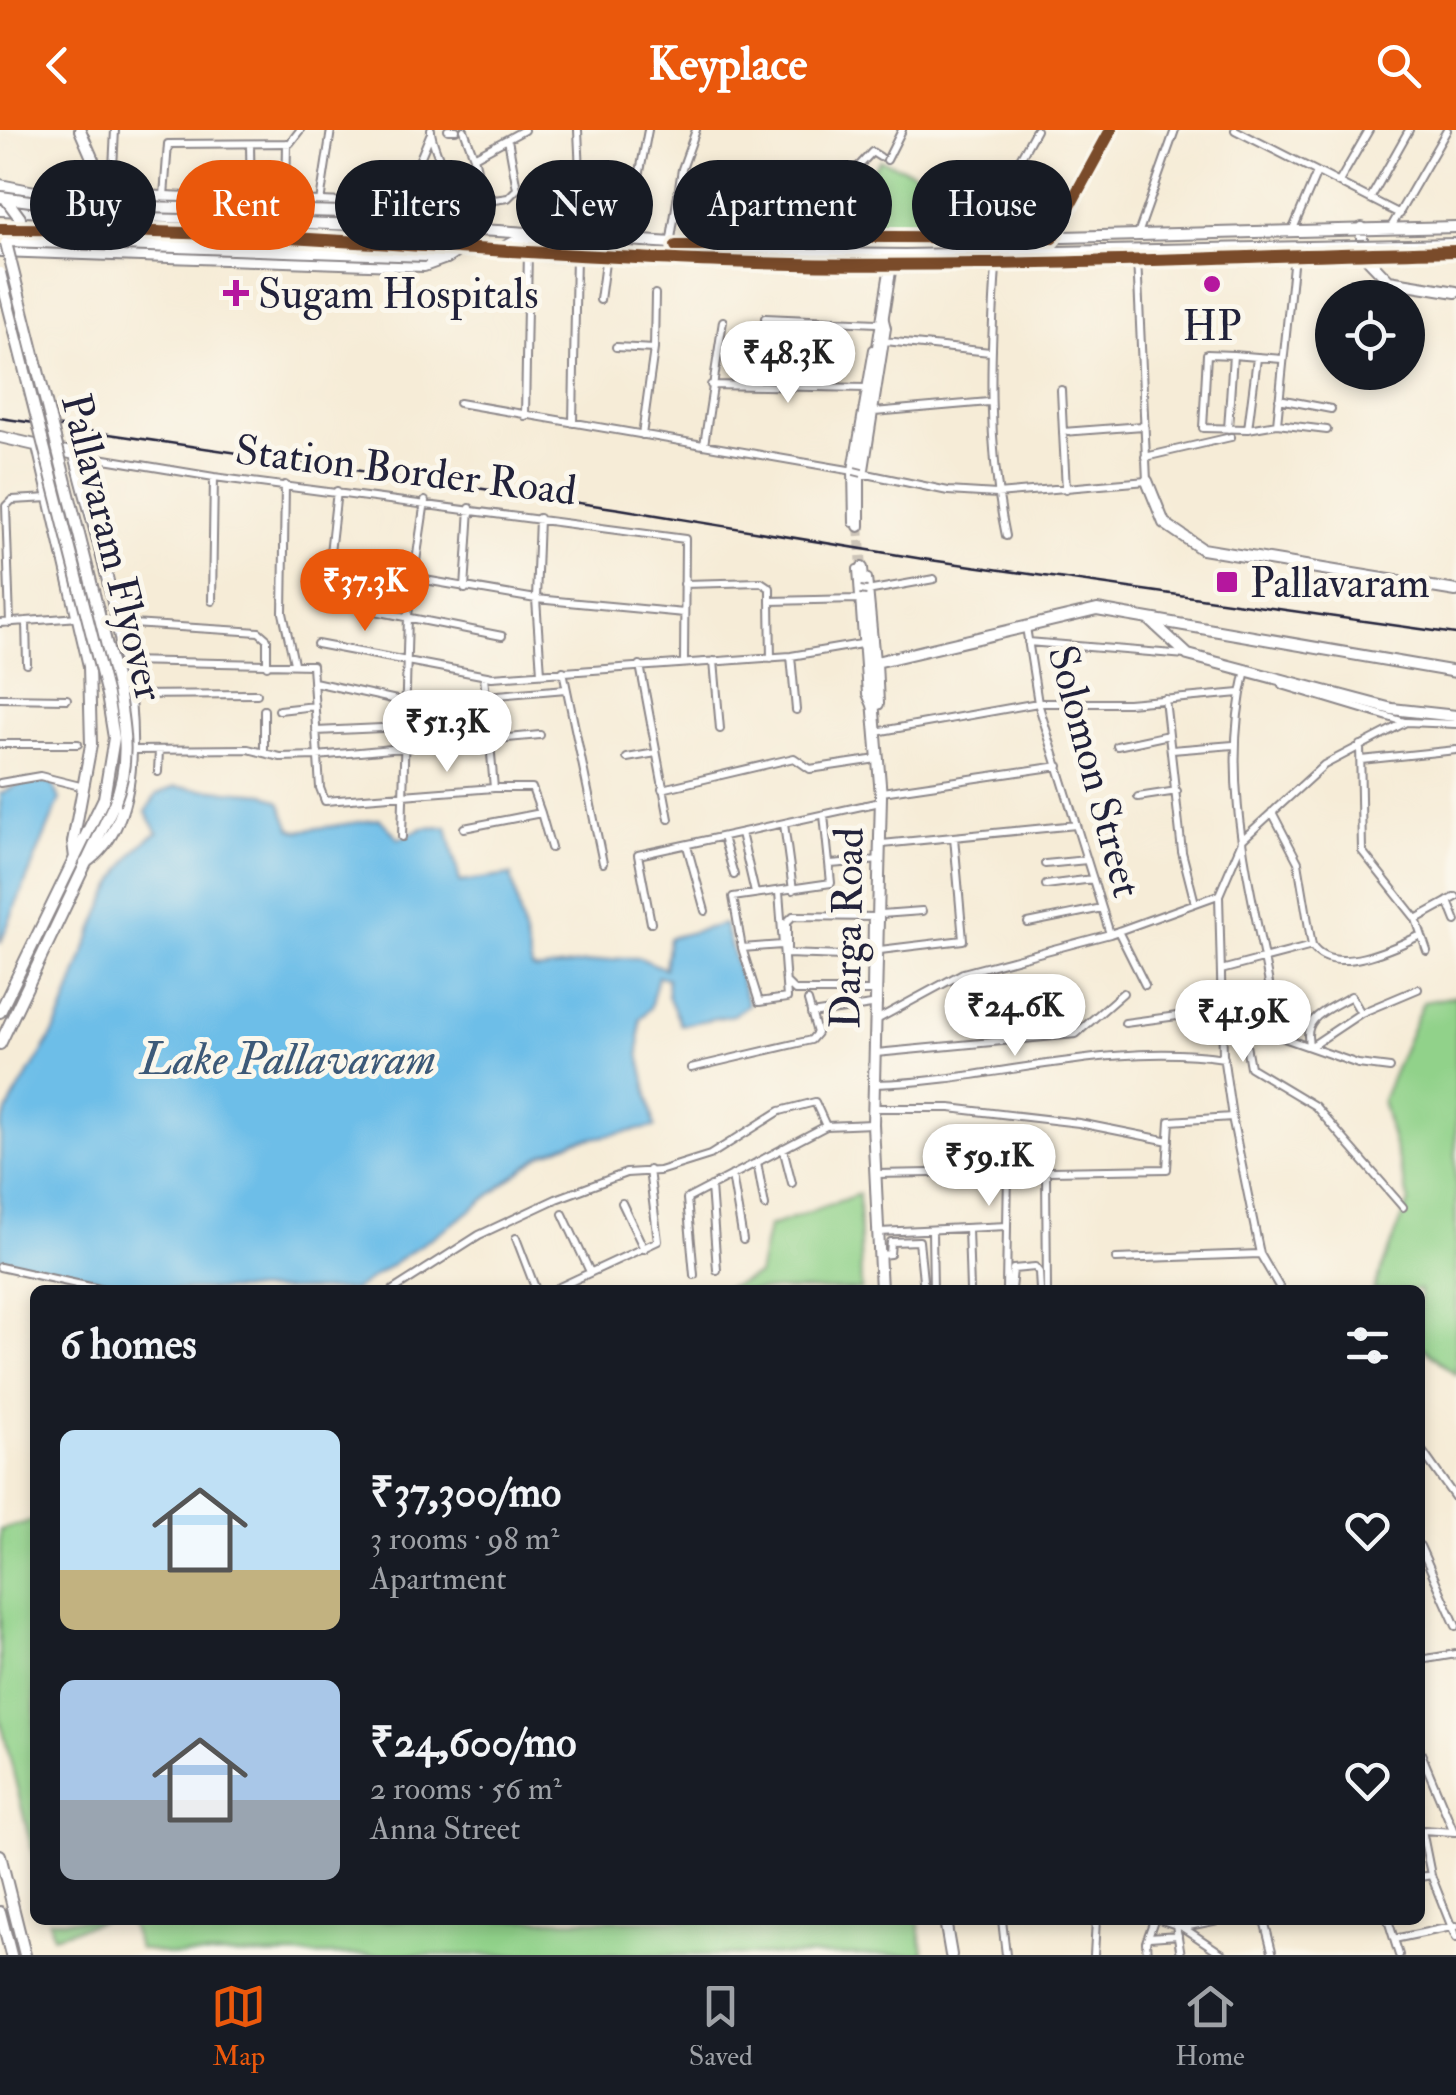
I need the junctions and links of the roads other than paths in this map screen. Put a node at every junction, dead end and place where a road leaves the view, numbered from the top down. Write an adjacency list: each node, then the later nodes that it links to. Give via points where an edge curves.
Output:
1 (83, 130): 27 (street)
2 (115, 130): 28 (street)
3 (300, 130): 24 (street)
4 (331, 130): 49 (street)
5 (448, 130): 6 (street)
6 (456, 130)
7 (464, 130): 26 (street)
8 (524, 130): 23 (street)
9 (578, 130): 34 (street)
10 (648, 130): 35 (street)
11 (696, 130): 70 (street, via 682,169)
12 (902, 130): 36 (street, via 884,159 872,152)
13 (1036, 130): 37 (street)
14 (1111, 130): 47 (street)
15 (1175, 130): 65 (street)
16 (1235, 130): 22 (street)
17 (1255, 130): 22 (street)
18 (1369, 130): 39 (street)
19 (1409, 130): 46 (street)
20 (1446, 130): 55 (street)
21 (430, 132): 31 (street); 32 (street)
22 (1250, 138): 38 (street)
23 (508, 140): 26 (street); 45 (street, via 518,185 515,193)
24 (287, 143): 25 (street); 30 (street)
25 (250, 145): 29 (street); 43 (street, via 168,144)
26 (474, 157): 33 (street)
27 (97, 160)
28 (113, 160)
29 (250, 160)
30 (287, 160)
31 (419, 160)
32 (442, 160)
33 (474, 160)
34 (579, 160)
35 (642, 160)
36 (865, 160)
37 (1019, 160)
38 (1317, 172): 39 (street); 64 (street)
39 (1339, 182): 46 (street)
40 (30, 192): 41 (street)
41 (0, 193): 54 (street, bridge, via 60,205); 68 (street, Pallavaram Flyover, bridge, via 20,218)
42 (156, 196): 43 (street)
43 (164, 196): 44 (street)
44 (176, 196)
45 (496, 199)
46 (1370, 199): 55 (street)
47 (1072, 201)
48 (315, 202): 49 (street)
49 (320, 202): 50 (street)
50 (335, 203)
51 (156, 209): 57 (street)
52 (0, 210): 53 (street)
53 (30, 211)
54 (335, 212)
55 (1400, 214): 59 (street)
56 (156, 216): 57 (street)
57 (161, 216): 58 (street)
58 (335, 224)
59 (1392, 227): 60 (street); 62 (street)
60 (1456, 227)
61 (0, 228): 63 (street)
62 (1362, 228): 64 (street); 82 (street)
63 (30, 229)
64 (1292, 229): 65 (street)
65 (1138, 234): 66 (street)
66 (1072, 237)
67 (653, 244): 70 (street)
68 (4, 245): 83 (street); 88 (street, bridge); 238 (street, Pallavaram Flyover, bridge, via 118,690 126,767)
69 (1456, 245): 80 (street, bridge); 82 (street)
70 (670, 246): 71 (street)
71 (673, 246)
72 (673, 247): 74 (street, via 518,240)
73 (496, 248): 74 (street)
74 (503, 248): 75 (street)
75 (516, 249)
76 (118, 250): 83 (street)
77 (246, 250): 89 (street)
78 (458, 250): 88 (street)
79 (528, 250): 84 (street); 115 (street)
80 (892, 250)
81 (1048, 250): 90 (street)
82 (1362, 252): 86 (street); 94 (street, via 1389,281)
83 (118, 253): 89 (street)
84 (576, 253): 85 (street); 116 (street)
85 (606, 254): 91 (street); 96 (street)
86 (1294, 254): 87 (street); 106 (street)
87 (1136, 257): 90 (street); 118 (street)
88 (447, 258): 89 (street, via 424,266)
89 (246, 259)
90 (1043, 263): 92 (street)
91 (891, 265): 92 (street); 98 (street)
92 (996, 266): 103 (street)
93 (0, 273): 238 (street, Pallavaram Flyover, bridge, via 107,695 114,738)
94 (1456, 292)
95 (655, 294): 102 (street)
96 (600, 300)
97 (765, 318): 98 (street)
98 (880, 319): 100 (street, via 888,328); 108 (street); 141 (street)
99 (723, 321): 107 (street)
100 (884, 342): 103 (street); 114 (street)
101 (616, 348): 102 (street)
102 (654, 349): 123 (street)
103 (990, 352): 111 (street)
104 (1233, 355): 105 (street); 122 (street); 122 (street, via 1206,356 1202,427)
105 (1257, 358): 106 (street); 119 (street)
106 (1282, 358): 110 (street)
107 (711, 385): 108 (street); 125 (street)
108 (866, 388): 129 (street)
109 (1062, 390): 121 (street)
110 (1279, 400): 113 (street); 117 (street)
111 (989, 402): 114 (street); 135 (street)
112 (459, 404): 115 (street)
113 (1332, 409)
114 (874, 412): 129 (street)
115 (525, 416): 116 (street)
116 (573, 423): 123 (street)
117 (1277, 424): 119 (street); 120 (street)
118 (1143, 426): 121 (street); 128 (street)
119 (1248, 429): 122 (street)
120 (1328, 430)
121 (1063, 432): 133 (street)
122 (1229, 434): 128 (street)
123 (642, 435): 125 (street)
124 (0, 437): 126 (street, Station Border Road)
125 (704, 445): 129 (street)
126 (38, 447): 127 (street, Station Border Road); 136 (street)
127 (76, 454): 130 (street, Station Border Road); 161 (street)
128 (1146, 457): 131 (street)
129 (858, 472): 135 (street); 139 (street); 141 (street)
130 (214, 477): 132 (street, Station Border Road); 152 (street)
131 (1147, 481): 133 (street); 148 (street, via 1164,522 1202,549)
132 (286, 485): 134 (street, Station Border Road); 175 (street, via 283,613)
133 (1066, 489): 135 (street)
134 (337, 491): 137 (street, Station Border Road); 144 (street, via 330,553)
135 (997, 494): 142 (street)
136 (50, 498): 157 (street); 159 (street, via 6,506)
137 (424, 501): 138 (street, Station Border Road); 144 (street)
138 (470, 508): 140 (street, Station Border Road); 147 (street)
139 (864, 514)
140 (538, 518): 146 (street, Station Border Road, via 684,538); 150 (street)
141 (856, 525)
142 (1006, 536)
143 (862, 572): 149 (street); 149 (street); 201 (street, Darga Road)
144 (413, 575): 147 (street); 155 (street)
145 (934, 579): 149 (street)
146 (684, 584): 151 (street, via 761,582 770,588); 154 (street, Station Border Road)
147 (465, 588): 150 (street)
148 (1456, 591)
149 (862, 592): 151 (street); 166 (street); 174 (street)
150 (536, 598): 154 (street); 182 (street)
151 (770, 601): 169 (street)
152 (212, 602)
153 (346, 605): 155 (street)
154 (684, 613): 172 (street, Station Border Road)
155 (408, 615): 163 (street); 170 (street)
156 (1143, 615): 162 (street, via 1096,610); 167 (street); 181 (street)
157 (80, 617): 158 (street); 231 (street, via 92,731)
158 (26, 621): 159 (street); 176 (street)
159 (10, 622): 160 (street)
160 (0, 623)
161 (114, 623): 171 (street); 179 (street, via 260,632 268,643)
162 (1026, 624): 164 (street, Solomon Street); 174 (street)
163 (502, 636)
164 (1028, 642): 167 (street); 195 (street, Solomon Street)
165 (317, 644): 170 (street)
166 (861, 644): 168 (street); 201 (street)
167 (1188, 655): 178 (street)
168 (790, 656): 169 (street); 200 (street)
169 (770, 658): 173 (street)
170 (406, 659): 184 (street); 194 (street)
171 (123, 661): 179 (street); 188 (street)
172 (684, 661): 173 (street); 177 (street)
173 (714, 661): 206 (street)
174 (876, 662): 201 (street, via 880,700)
175 (294, 663): 179 (street); 185 (street, via 312,665)
176 (26, 664)
177 (640, 665): 180 (street); 223 (street)
178 (1234, 665): 183 (street); 202 (street, via 1392,710)
179 (267, 666)
180 (563, 672): 182 (street); 186 (street)
181 (1456, 672)
182 (540, 673): 184 (street)
183 (1245, 674): 187 (street); 203 (street)
184 (484, 676): 190 (street)
185 (314, 682): 194 (street); 196 (street)
186 (566, 688): 190 (street); 257 (street)
187 (1240, 693): 193 (street); 216 (street)
188 (127, 694): 189 (street); 218 (street)
189 (257, 694)
190 (486, 696): 211 (street)
191 (0, 698): 192 (street)
192 (67, 699)
193 (1164, 699): 195 (street); 209 (street)
194 (406, 702): 197 (street); 205 (street)
195 (1038, 703): 208 (street); 228 (street, Solomon Street)
196 (315, 706): 199 (street); 207 (street)
197 (438, 708)
198 (264, 710): 222 (street)
199 (279, 710)
200 (796, 710)
201 (874, 712): 208 (street, Darga Road)
202 (1456, 716)
203 (1406, 722): 204 (street); 214 (street)
204 (1456, 724)
205 (404, 727): 207 (street); 217 (street)
206 (720, 730)
207 (316, 731): 224 (street)
208 (876, 732): 226 (street, Darga Road)
209 (1169, 735): 215 (street); 220 (street)
210 (540, 736): 211 (street)
211 (490, 741): 217 (street); 232 (street)
212 (0, 744): 213 (street)
213 (78, 744)
214 (1360, 744): 227 (street); 239 (street, via 1324,765)
215 (1118, 746)
216 (1234, 746): 220 (street); 250 (street)
217 (404, 749): 224 (street); 235 (street)
218 (134, 750): 219 (street); 254 (street, via 128,801 102,852)
219 (159, 750): 222 (street); 229 (street)
220 (1172, 750): 234 (street)
221 (1456, 750): 227 (street)
222 (264, 752): 224 (street)
223 (656, 752): 225 (street); 233 (street)
224 (317, 756): 235 (street, via 325,801)
225 (627, 758)
226 (878, 759): 233 (street, via 810,769 794,758); 236 (street, Darga Road)
227 (1360, 760): 274 (street, via 1362,851)
228 (1059, 766): 236 (street); 244 (street, Solomon Street)
229 (158, 772)
230 (0, 783): 231 (street, via 40,776)
231 (85, 788): 254 (street, via 73,842)
232 (494, 788): 235 (street); 240 (street, via 532,788)
233 (662, 788): 242 (street)
234 (1177, 791): 237 (street); 269 (street)
235 (403, 797): 249 (street)
236 (880, 797): 241 (street); 251 (street, Darga Road)
237 (1138, 798)
238 (109, 801): 254 (street, Pallavaram Flyover)
239 (1272, 812): 250 (street); 281 (street, via 1298,862)
240 (541, 813): 245 (street); 253 (street)
241 (824, 816): 243 (street); 258 (street)
242 (669, 819)
243 (784, 824): 246 (street); 263 (street)
244 (1076, 825): 248 (street); 256 (street, Solomon Street)
245 (464, 828)
246 (741, 833): 247 (street); 265 (street)
247 (723, 836): 252 (street); 260 (street)
248 (954, 837): 251 (street); 284 (street, via 962,940)
249 (402, 838)
250 (1243, 839): 266 (street); 286 (street)
251 (882, 844): 255 (street, Darga Road)
252 (687, 846): 271 (street); 276 (street, via 636,858)
253 (552, 848)
254 (80, 860): 295 (street); 303 (street)
255 (882, 860): 258 (street); 273 (street, Darga Road)
256 (1087, 860): 259 (street); 261 (street, Solomon Street)
257 (603, 863)
258 (830, 864): 263 (street, via 832,883)
259 (1045, 864)
260 (734, 875)
261 (1093, 878): 262 (street); 270 (street, Solomon Street)
262 (1046, 884)
263 (794, 890): 264 (street)
264 (779, 892): 265 (street); 280 (street)
265 (755, 893): 282 (street, via 733,897)
266 (1219, 895): 269 (street); 287 (street)
267 (1456, 897): 268 (street)
268 (1448, 901): 274 (street); 275 (street)
269 (1195, 903): 278 (street)
270 (1102, 908): 277 (street); 278 (street, Solomon Street)
271 (705, 911)
272 (922, 911): 273 (street)
273 (878, 916): 284 (street, Darga Road); 285 (street, via 793,916)
274 (1416, 919): 279 (street)
275 (1456, 920)
276 (650, 922)
277 (1028, 922)
278 (1114, 933): 288 (street, Solomon Street); 298 (street, via 964,974)
279 (1422, 935): 281 (street, via 1364,957 1327,958); 283 (street)
280 (782, 945): 282 (street); 282 (street, via 787,998 759,1002)
281 (1312, 946): 286 (street)
282 (742, 948)
283 (1427, 951)
284 (876, 953): 285 (street); 290 (street, Darga Road)
285 (786, 954): 290 (street, via 791,989)
286 (1263, 960): 287 (street); 302 (street)
287 (1221, 970): 294 (street)
288 (1145, 985)
289 (1418, 989): 297 (street)
290 (875, 991): 293 (street, Darga Road)
291 (1123, 993): 305 (street, via 1076,1034)
292 (808, 1001): 296 (street)
293 (878, 1004): 296 (street); 298 (street, Darga Road)
294 (1222, 1010): 299 (street); 300 (street)
295 (0, 1012)
296 (811, 1014): 307 (street, via 817,1033 811,1040)
297 (1361, 1014): 304 (street); 304 (street, via 1351,996 1309,1022)
298 (878, 1019): 305 (street, Darga Road)
299 (1125, 1024)
300 (1223, 1032): 301 (street); 306 (street)
301 (1244, 1034): 302 (street); 326 (street, via 1250,1067 1315,1106)
302 (1278, 1036): 304 (street)
303 (0, 1044)
304 (1310, 1047): 308 (street)
305 (876, 1053): 309 (street, Darga Road)
306 (1224, 1058): 309 (street, via 1147,1052 1055,1060 941,1082); 311 (street)
307 (691, 1068)
308 (1390, 1068)
309 (875, 1084): 310 (street, Darga Road)
310 (874, 1108): 312 (street, Darga Road); 314 (street, via 950,1108 1080,1122)
311 (1232, 1117): 314 (street, via 1170,1121); 335 (street)
312 (874, 1124): 313 (street); 320 (street, Darga Road)
313 (826, 1126): 315 (street); 317 (street, via 810,1102 780,1110 710,1155)
314 (1169, 1140): 319 (street, via 1167,1169)
315 (783, 1148): 316 (street); 322 (street)
316 (757, 1162): 321 (street); 325 (street)
317 (649, 1170): 334 (street, via 660,1236); 343 (street, via 527,1212)
318 (1008, 1172): 319 (street); 320 (street); 328 (street)
319 (1046, 1172): 353 (street)
320 (876, 1174): 331 (street, Darga Road)
321 (732, 1175): 323 (street); 333 (street)
322 (792, 1183)
323 (710, 1186): 339 (street); 341 (street, via 686,1199)
324 (622, 1202): 334 (street)
325 (764, 1206)
326 (1404, 1206)
327 (563, 1214): 340 (street)
328 (1007, 1226): 329 (street); 350 (street)
329 (968, 1229): 330 (street); 349 (street)
330 (932, 1230): 331 (street); 348 (street)
331 (879, 1232): 336 (street, Darga Road)
332 (516, 1238): 344 (street)
333 (742, 1240)
334 (644, 1249): 340 (street)
335 (1260, 1254): 337 (street); 354 (street)
336 (880, 1256): 346 (street, Darga Road); 347 (street, via 890,1254 892,1242 919,1241)
337 (1116, 1259)
338 (0, 1267): 342 (street)
339 (717, 1270)
340 (590, 1272): 345 (street)
341 (694, 1275)
342 (81, 1285)
343 (402, 1285)
344 (534, 1285)
345 (563, 1285)
346 (882, 1285)
347 (923, 1285)
348 (933, 1285)
349 (970, 1285)
350 (1009, 1285)
351 (1010, 1285): 352 (street, via 1013,1269 1035,1267)
352 (1042, 1285)
353 (1043, 1285)
354 (1279, 1285)
355 (1425, 1455): 356 (street)
356 (1456, 1499)
357 (1425, 1557): 358 (street)
358 (1456, 1626)
359 (1456, 1654): 360 (street)
360 (1425, 1659)
361 (1425, 1763): 363 (street)
362 (1425, 1830): 363 (street)
363 (1455, 1832)
364 (1425, 1848): 366 (street)
365 (0, 1854): 384 (street)
366 (1431, 1874): 367 (street); 377 (street)
367 (1425, 1876)
368 (0, 1912): 383 (street)
369 (945, 1925): 385 (street)
370 (1003, 1925): 386 (street)
371 (1096, 1925): 387 (street)
372 (1155, 1925): 379 (street)
373 (1170, 1925): 378 (street)
374 (1196, 1925): 378 (street)
375 (1265, 1925): 392 (street)
376 (1390, 1925): 381 (street)
377 (1454, 1927): 380 (street); 381 (street)
378 (1179, 1929): 379 (street); 382 (street); 389 (street)
379 (1148, 1937): 388 (street)
380 (1456, 1938)
381 (1394, 1939): 393 (street)
382 (1207, 1944): 390 (street); 391 (street)
383 (11, 1955)
384 (25, 1955)
385 (951, 1955)
386 (1006, 1955)
387 (1094, 1955)
388 (1147, 1955)
389 (1181, 1955)
390 (1208, 1955)
391 (1224, 1955)
392 (1273, 1955)
393 (1399, 1955)

